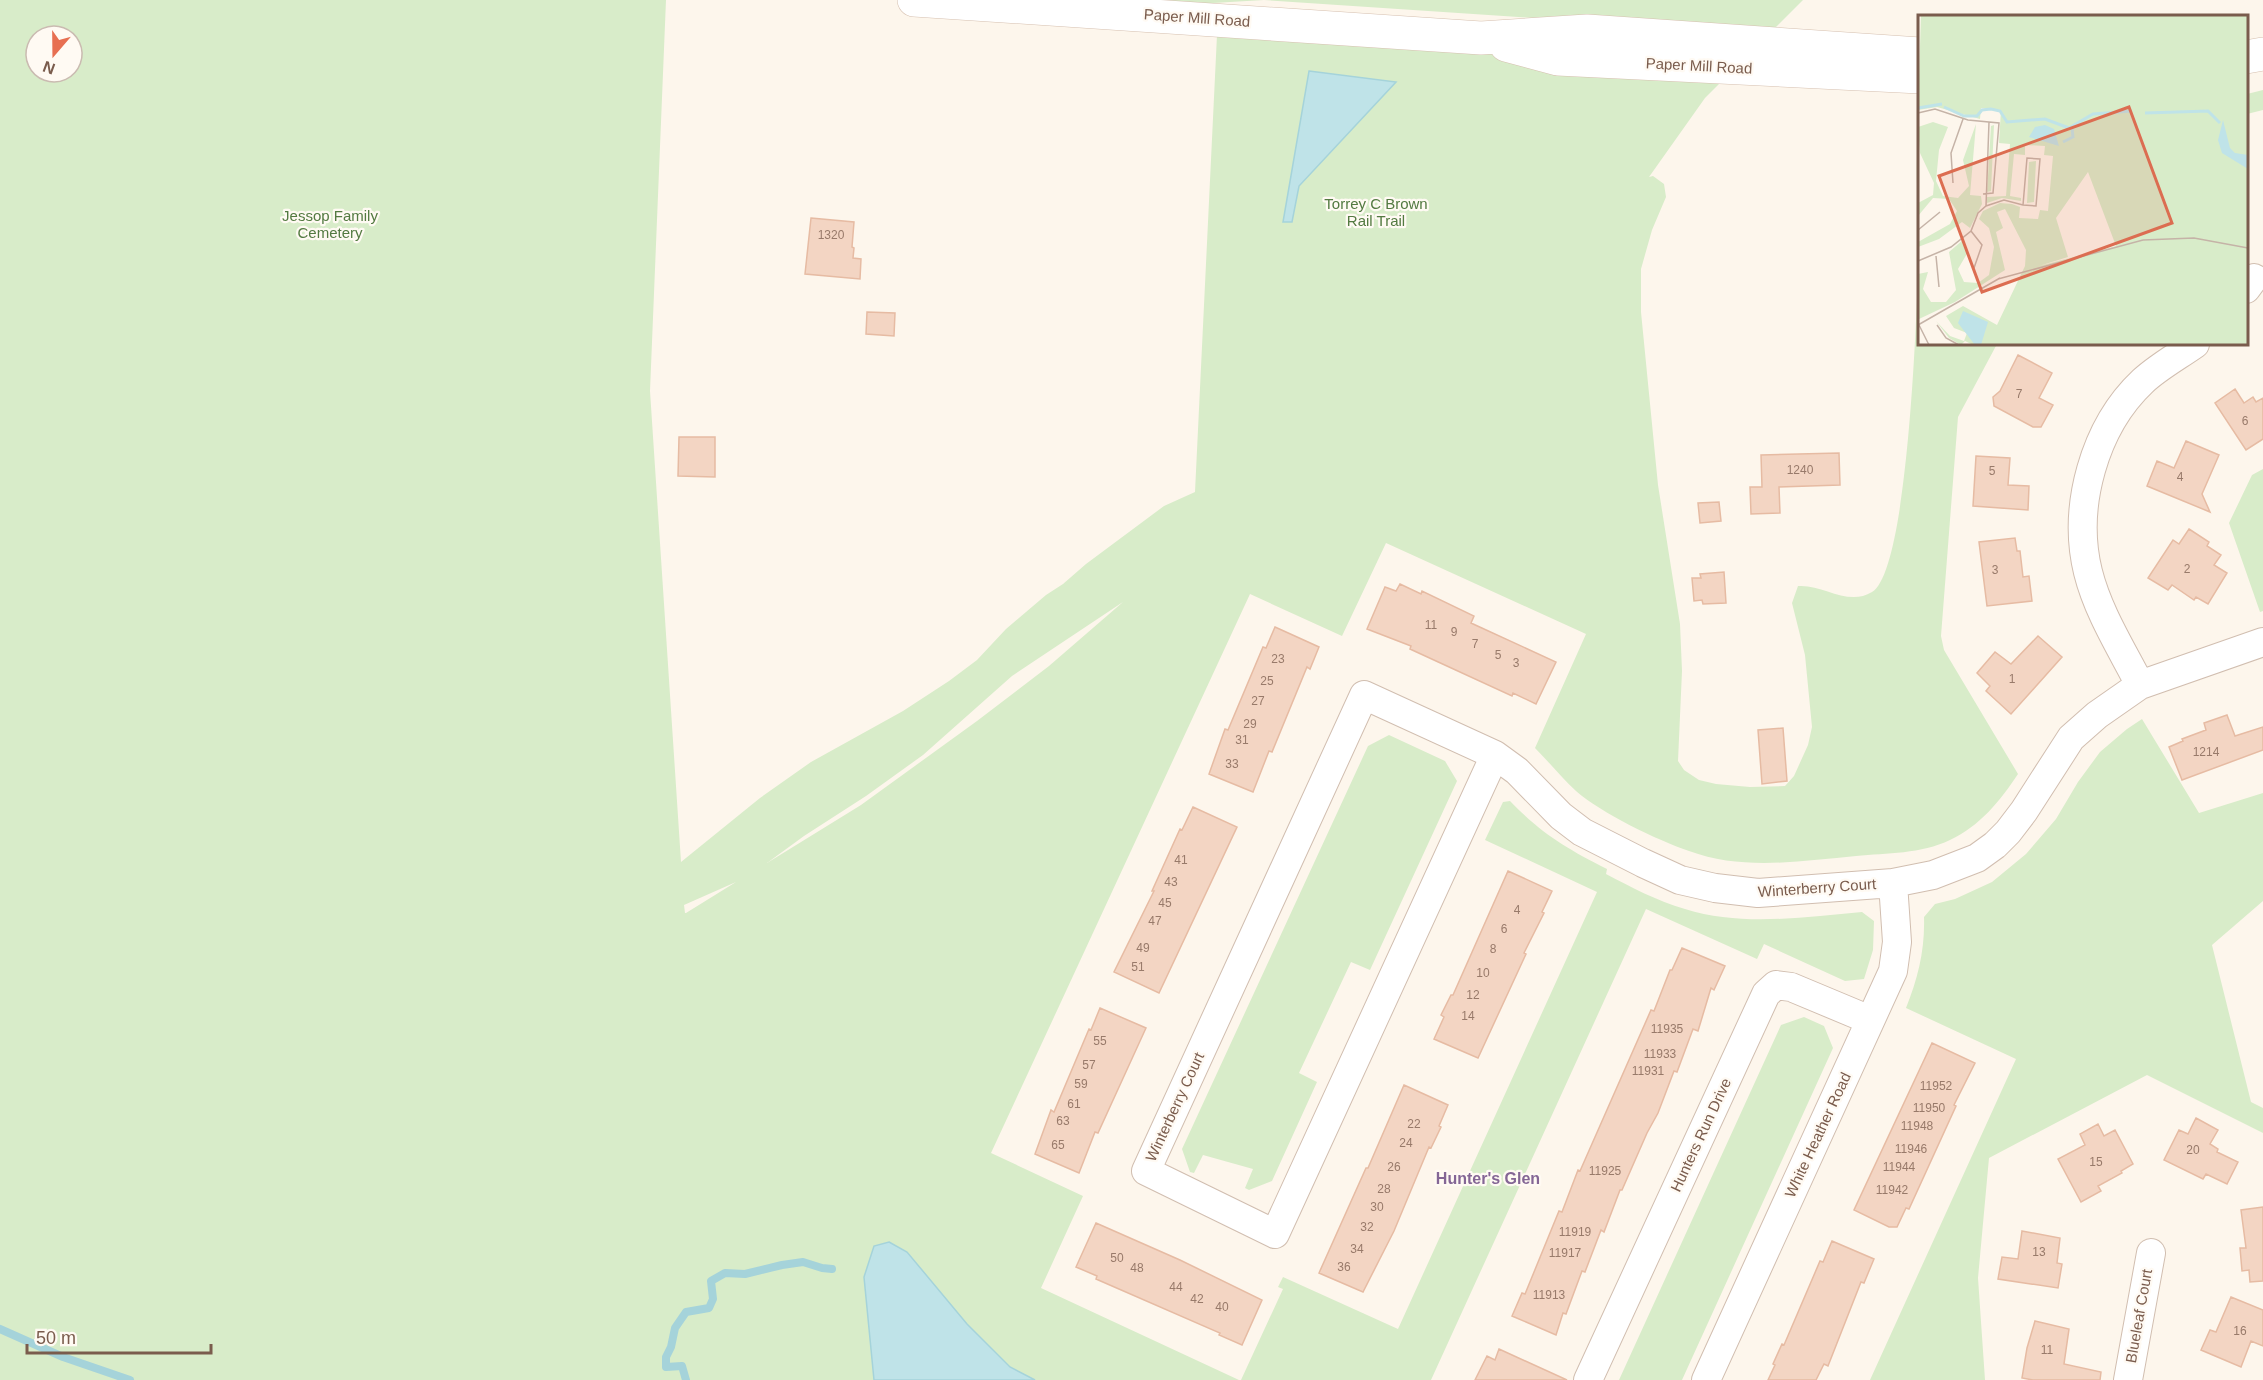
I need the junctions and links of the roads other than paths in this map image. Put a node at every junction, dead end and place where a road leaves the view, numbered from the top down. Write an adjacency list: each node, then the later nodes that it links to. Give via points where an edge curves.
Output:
1 (914, 0): 2 (main road, Paper Mill Road)
2 (1481, 38): 3 (main road, Paper Mill Road, via 1587,31); 6 (main road, Paper Mill Road, via 1558,59)
3 (1918, 54)
4 (2263, 54): 5 (main road)
5 (2248, 57)
6 (1918, 77)
7 (2194, 345): 9 (street, via 2143,381 2116,414 2098,451 2086,490 2083,532 2088,572 2104,616)
8 (2263, 642): 9 (street, Winterberry Court)
9 (2140, 685): 11 (street, Winterberry Court, via 2072,738 2024,811 1995,845 1959,866)
10 (1495, 755): 10 (street, Winterberry Court, via 1275,1234 1146,1171 1364,695); 11 (street, Winterberry Court, via 1582,831 1680,880 1758,892)
11 (1893, 883): 12 (street, White Heather Road, via 1897,942 1893,971)
12 (1870, 1020): 14 (street, Hunters Run Drive, via 1791,987 1776,985 1766,994); 15 (street, White Heather Road)
13 (2151, 1253): 16 (street, Blueleaf Court)
14 (1588, 1380)
15 (1706, 1380)
16 (2128, 1380)

